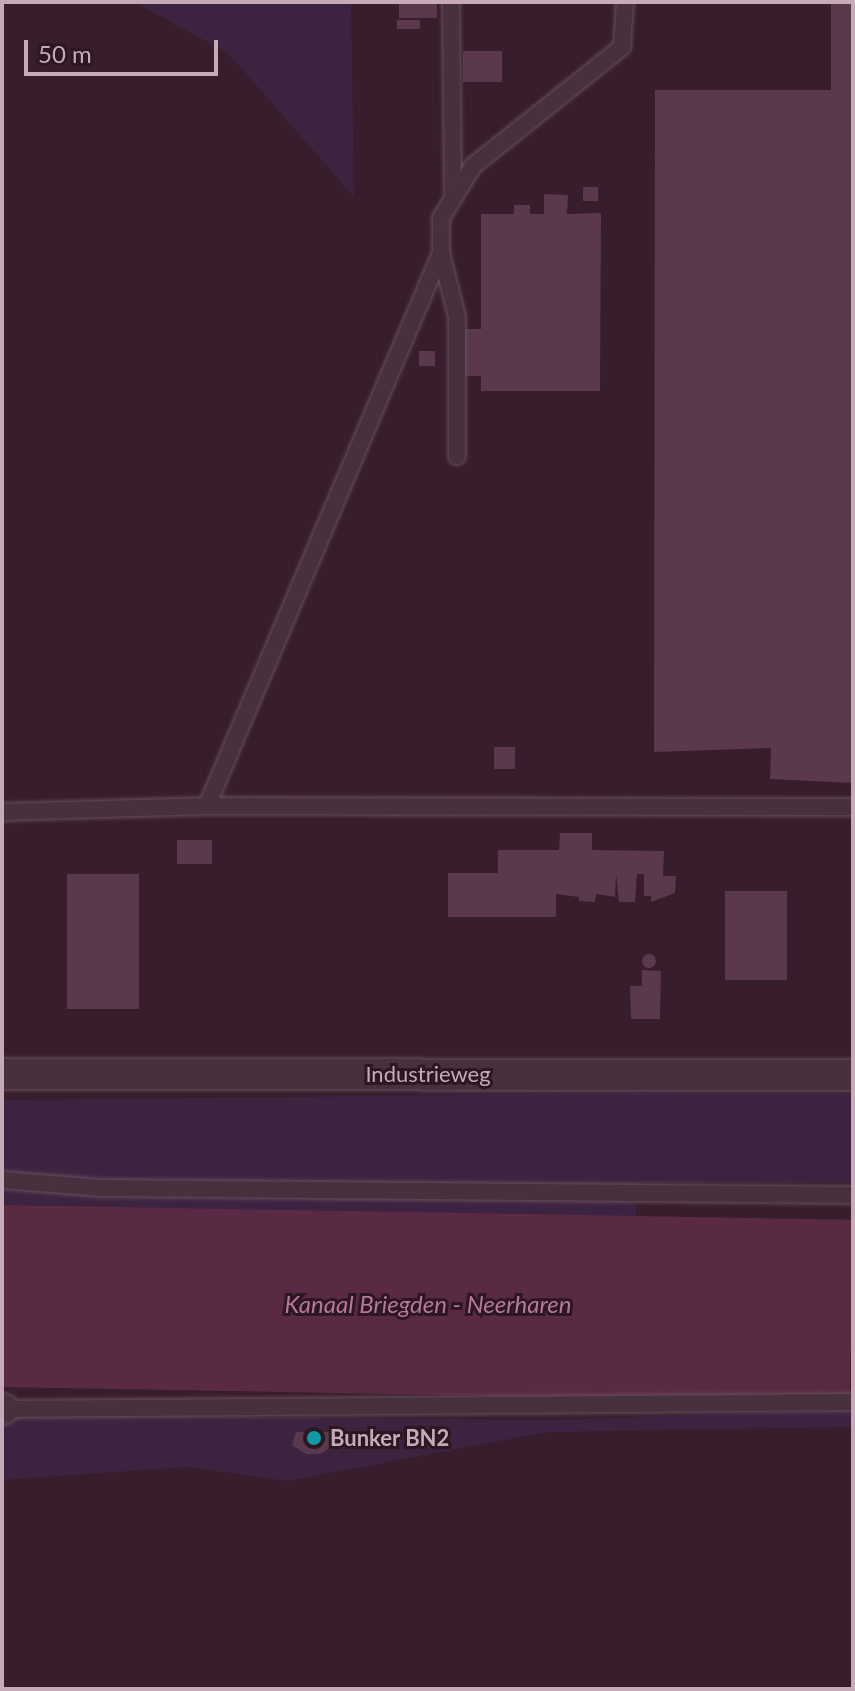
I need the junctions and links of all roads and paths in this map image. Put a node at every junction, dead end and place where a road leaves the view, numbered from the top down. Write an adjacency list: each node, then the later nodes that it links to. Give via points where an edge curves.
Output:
1 (451, 2): 3 (lane)
2 (625, 2): 3 (lane, via 622,47 473,166)
3 (453, 193): 4 (lane, via 441,218)
4 (441, 253): 5 (lane, via 457,317); 6 (lane)
5 (457, 456)
6 (207, 806): 7 (lane); 8 (lane)
7 (853, 807)
8 (2, 812)
9 (2, 1074): 10 (street, Industrieweg)
10 (853, 1075)
11 (2, 1180): 12 (lane, via 102,1188)
12 (853, 1195)
13 (853, 1402): 14 (lane)
14 (2, 1409)

